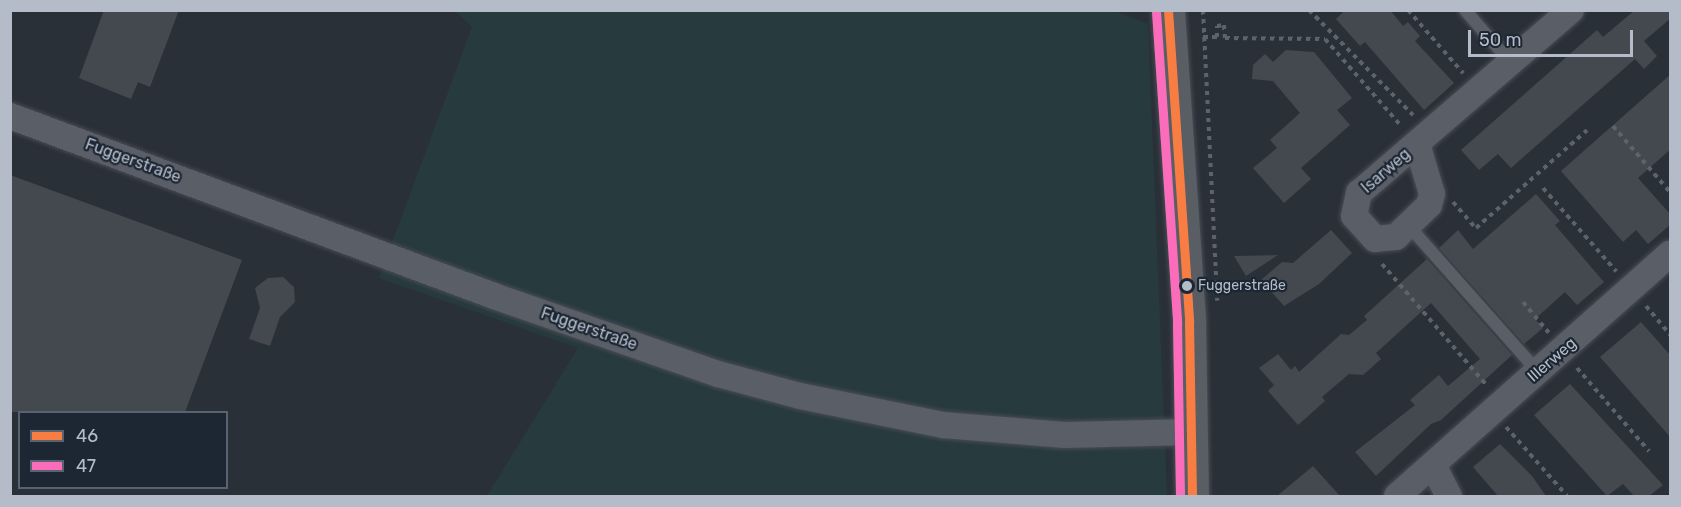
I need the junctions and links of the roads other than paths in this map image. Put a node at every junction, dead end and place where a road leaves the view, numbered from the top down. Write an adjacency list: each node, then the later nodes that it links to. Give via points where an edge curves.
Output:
1 (1465, 10): 4 (lane)
2 (1559, 14): 4 (street, Isarweg)
3 (1168, 15): 10 (main road, via 1190,322)
4 (1510, 62): 6 (street, Isarweg)
5 (10, 116): 10 (street, Fuggerstraße, via 494,296 718,374 800,396 943,425 1065,435)
6 (1419, 133): 7 (street, Isarweg, via 1432,194 1429,205); 7 (street, Isarweg, via 1359,193 1354,204 1354,216 1375,239 1396,237)
7 (1408, 225): 9 (lane)
8 (1671, 254): 9 (street, Illerweg)
9 (1538, 372): 11 (street, Illerweg)
10 (1192, 432): 12 (main road)
11 (1433, 465): 13 (street, Illerweg); 14 (street)
12 (1192, 496)
13 (1397, 496)
14 (1449, 496)

